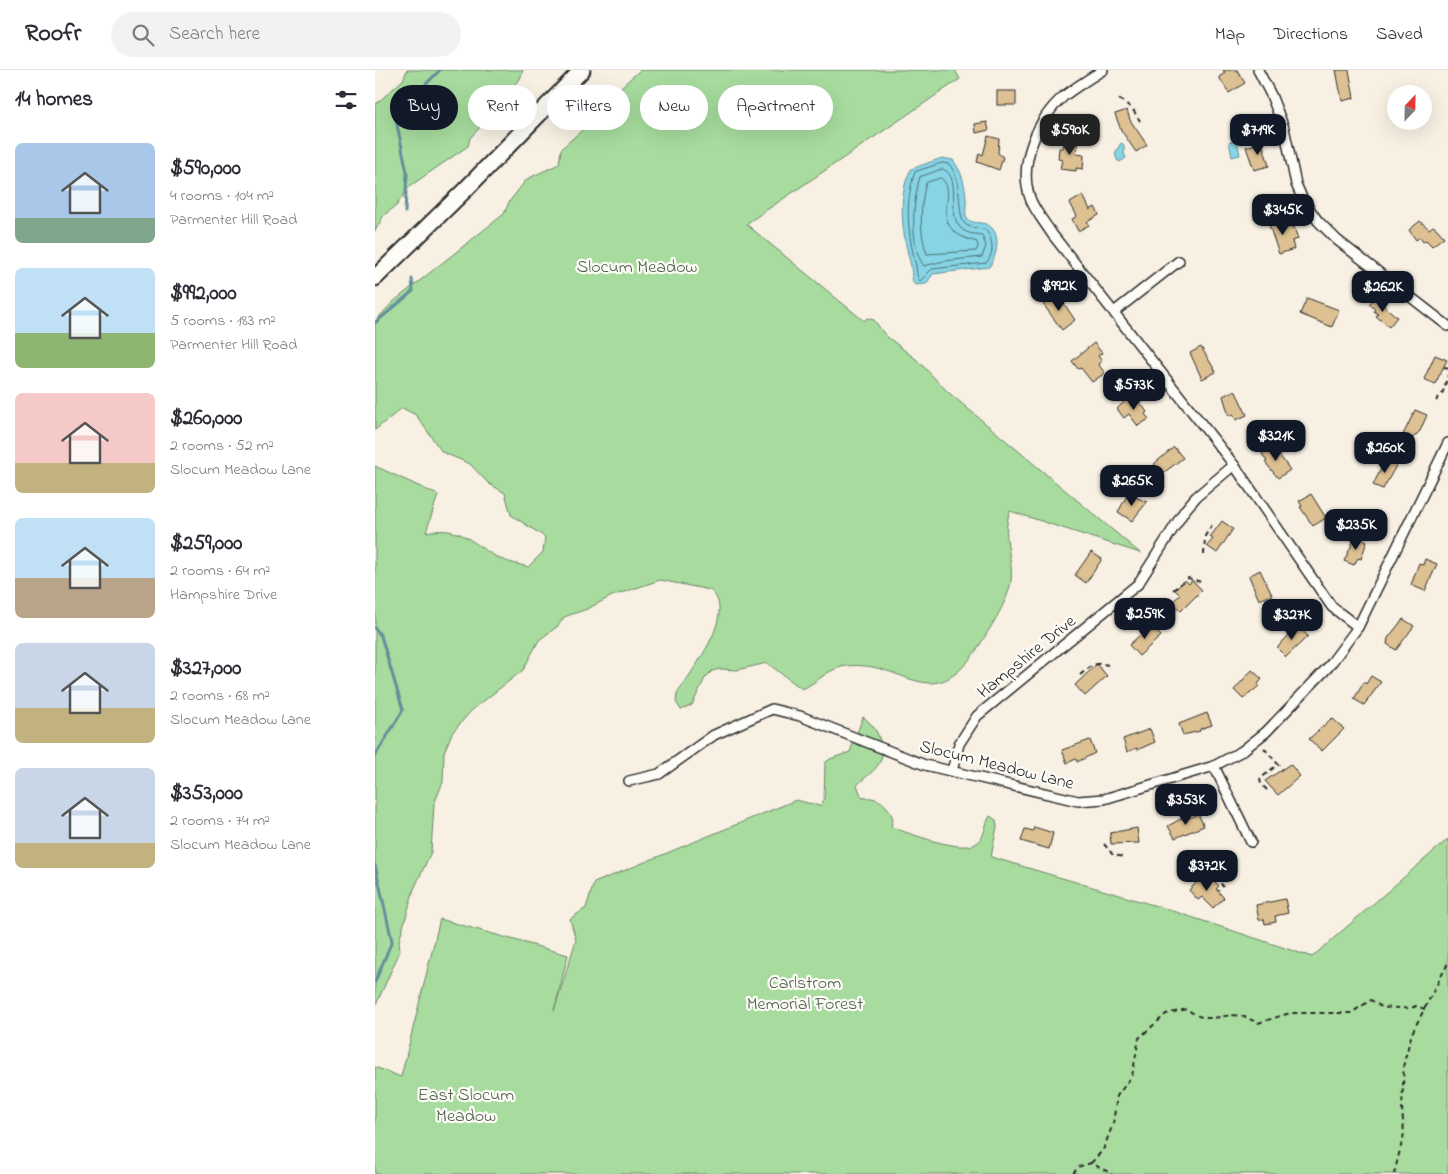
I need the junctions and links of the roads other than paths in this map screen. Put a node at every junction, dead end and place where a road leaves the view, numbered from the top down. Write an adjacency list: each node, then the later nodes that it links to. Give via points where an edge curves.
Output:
1 (581, 70): 5 (highway)
2 (1103, 70): 6 (street, via 1063,97 1045,120 1032,144 1025,173 1030,198 1052,234)
3 (1258, 70): 7 (street, via 1284,128 1296,184 1318,221 1337,240)
4 (1179, 261): 6 (street)
5 (375, 278)
6 (1114, 312): 9 (street)
7 (1448, 326)
8 (1448, 443): 10 (street, Slocum Meadow Lane)
9 (1234, 466): 10 (street, via 1332,607); 12 (street, Hampshire Drive, via 1196,496 1138,584 977,716 959,744)
10 (1358, 626): 11 (street, Slocum Meadow Lane, via 1329,666 1266,732)
11 (1215, 766): 12 (street, Slocum Meadow Lane, via 1091,801 1065,799); 14 (street)
12 (953, 771): 13 (street, Slocum Meadow Lane, via 909,759 800,716 772,709 713,735 659,774)
13 (629, 781)
14 (1251, 842)

